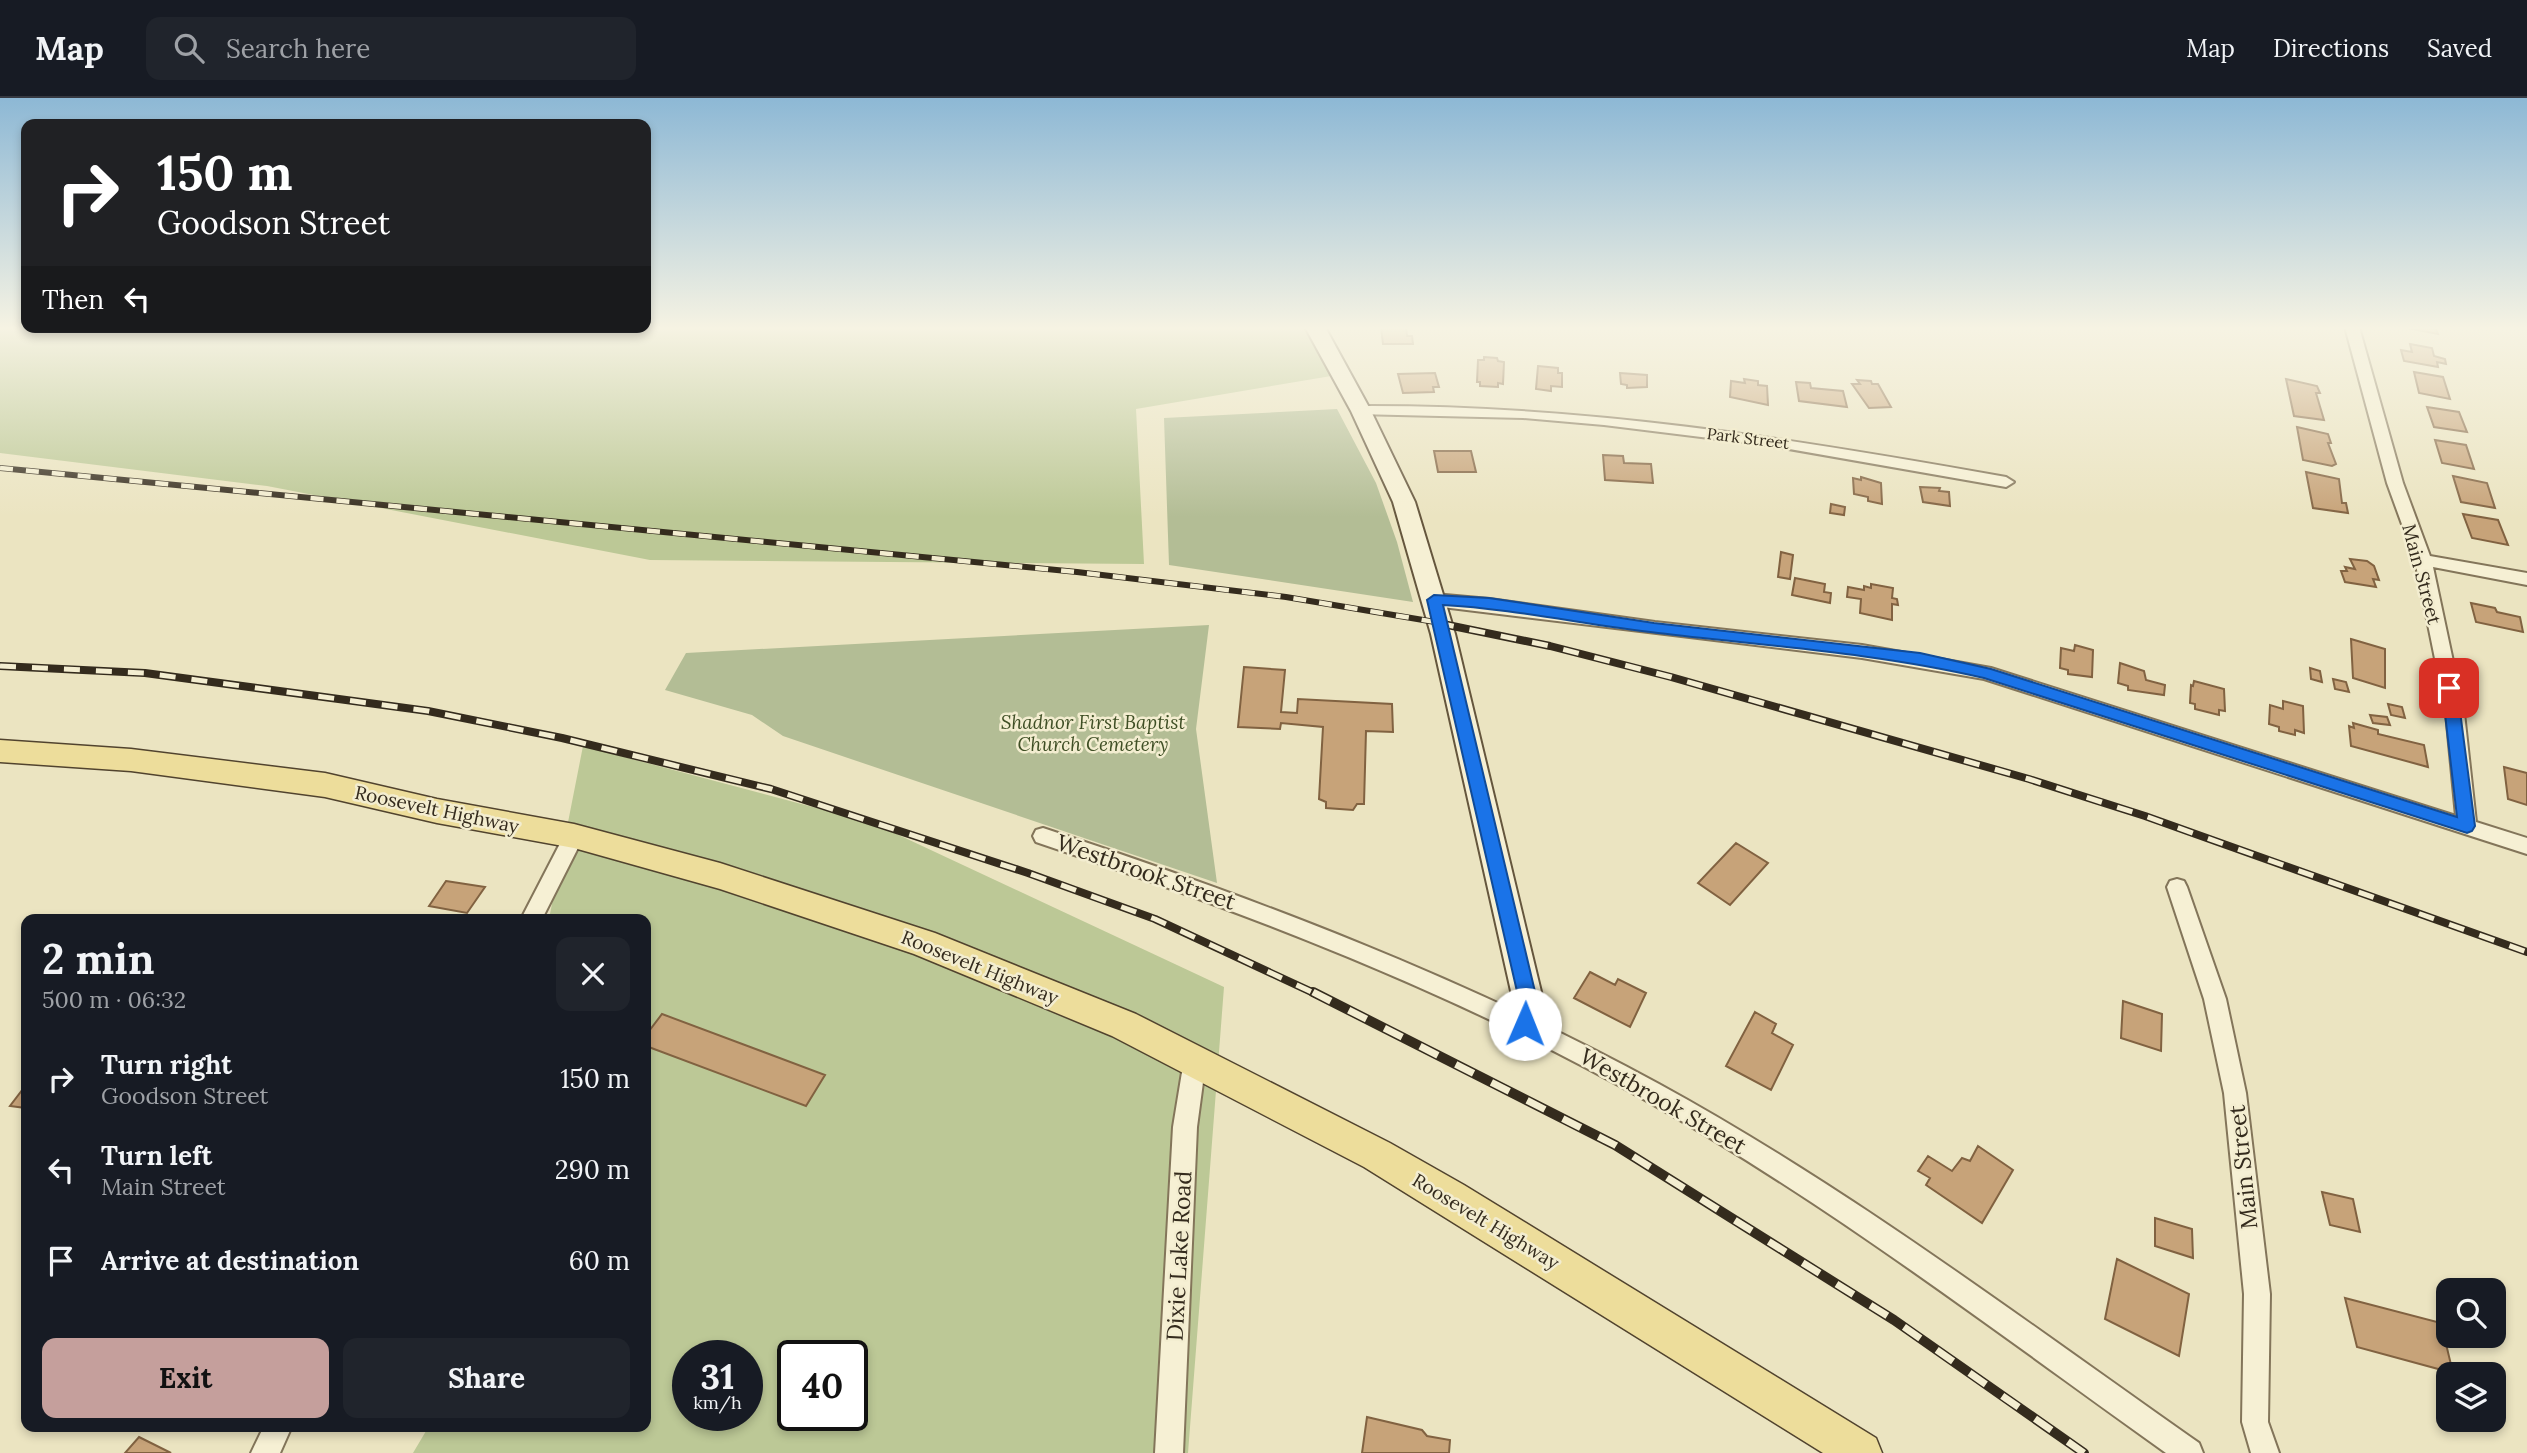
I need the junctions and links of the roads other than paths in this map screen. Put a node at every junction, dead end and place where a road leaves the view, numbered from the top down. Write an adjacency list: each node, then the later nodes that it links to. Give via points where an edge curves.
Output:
1 (1350, 390): 3 (street)
2 (2369, 390): 5 (street, Main Street, via 2395,483)
3 (1362, 411): 4 (street, Park Street, via 1479,411 1586,419 1793,443); 7 (street, via 1404,502)
4 (2006, 482)
5 (2423, 560): 6 (street); 9 (street, Main Street, via 2455,713)
6 (2527, 579)
7 (1434, 600): 9 (street, via 1489,603 1654,628 1920,658 1985,673); 15 (street, via 1528,1000)
8 (0, 751): 10 (main road, Roosevelt Highway, via 131,760 325,785)
9 (2467, 826): 12 (street)
10 (574, 836): 14 (street); 16 (main road, Roosevelt Highway, via 720,876 923,943 1124,1025)
11 (1043, 836): 15 (street, Westbrook Street, via 1181,881 1376,957)
12 (2527, 846)
13 (2177, 887): 22 (street, Main Street, via 2214,999 2235,1093 2257,1294 2255,1422)
14 (534, 914)
15 (1525, 1024): 21 (street, Westbrook Street, via 1655,1093 1810,1186)
16 (1195, 1060): 19 (street, Dixie Lake Road, via 1185,1127); 20 (main road, Roosevelt Highway, via 1451,1198)
17 (276, 1432): 18 (street)
18 (265, 1453)
19 (1169, 1453)
20 (1861, 1453)
21 (2189, 1453)
22 (2265, 1453)

